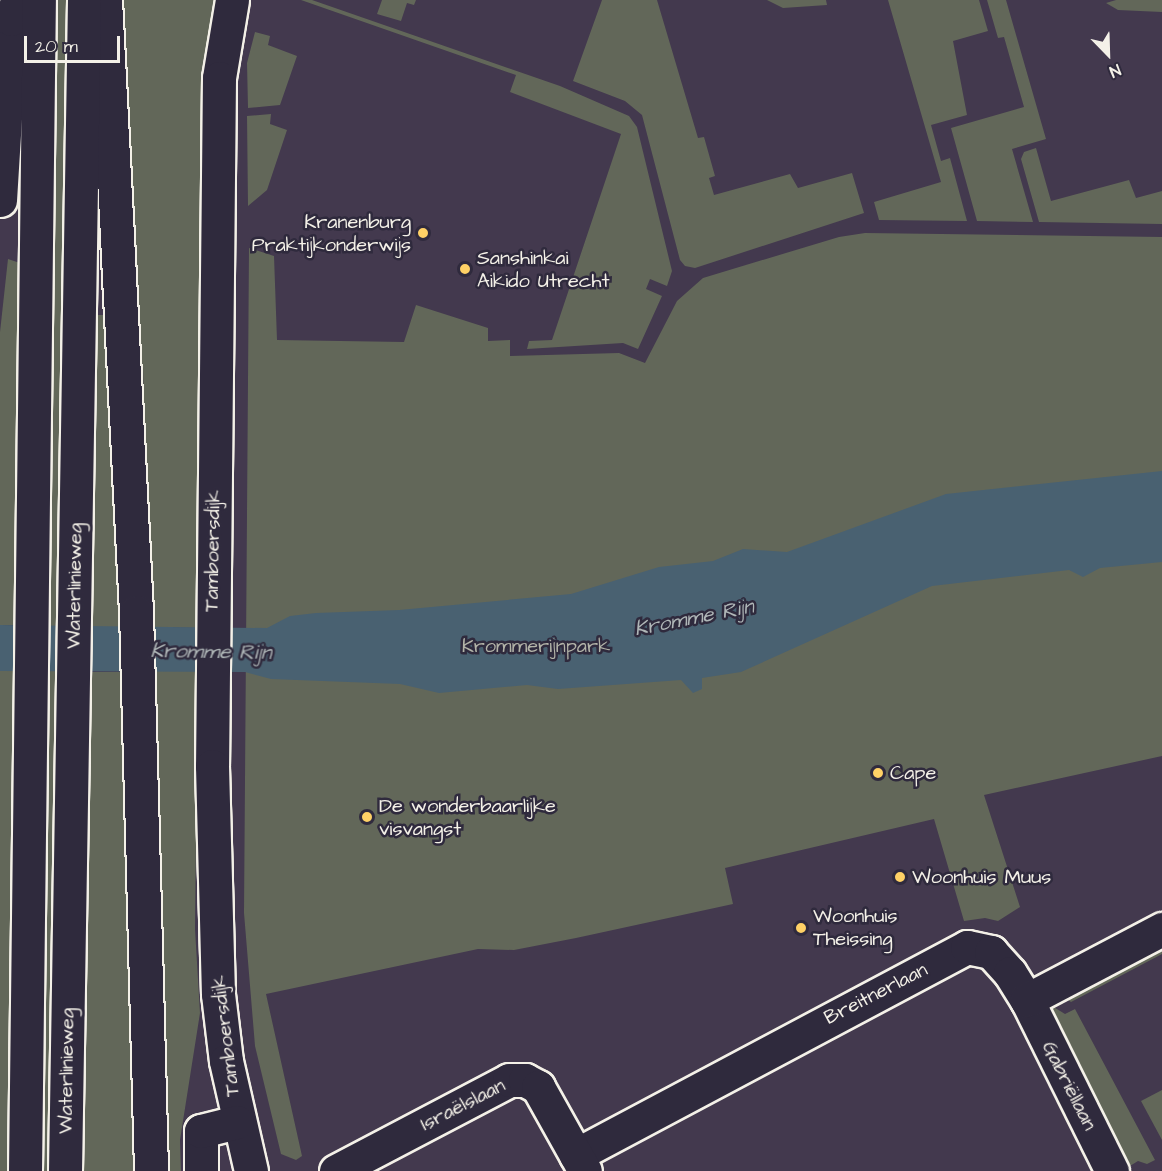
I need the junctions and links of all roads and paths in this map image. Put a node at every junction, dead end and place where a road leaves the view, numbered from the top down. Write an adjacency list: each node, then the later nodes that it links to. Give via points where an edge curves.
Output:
1 (17, 0): 6 (main road, via 11,19)
2 (39, 0): 11 (main road, Waterlinieweg)
3 (84, 0): 12 (main road, Waterlinieweg)
4 (105, 0): 13 (main road, via 139,683)
5 (232, 0): 9 (main road, Tamboersdijk, via 219,78 212,677 218,994)
6 (0, 201)
7 (1162, 929): 8 (main road)
8 (1027, 1000): 10 (main road, Breitnerlaan, via 991,952 967,947); 17 (main road, Gabriëllaan)
9 (237, 1122): 14 (main road, via 201,1131); 15 (main road, Tamboersdijk)
10 (580, 1163): 16 (main road, Israëlslaan, via 538,1087 525,1080 509,1080)
11 (25, 1171)
12 (65, 1171)
13 (151, 1171)
14 (201, 1171)
15 (251, 1171)
16 (336, 1171)
17 (1112, 1171)

